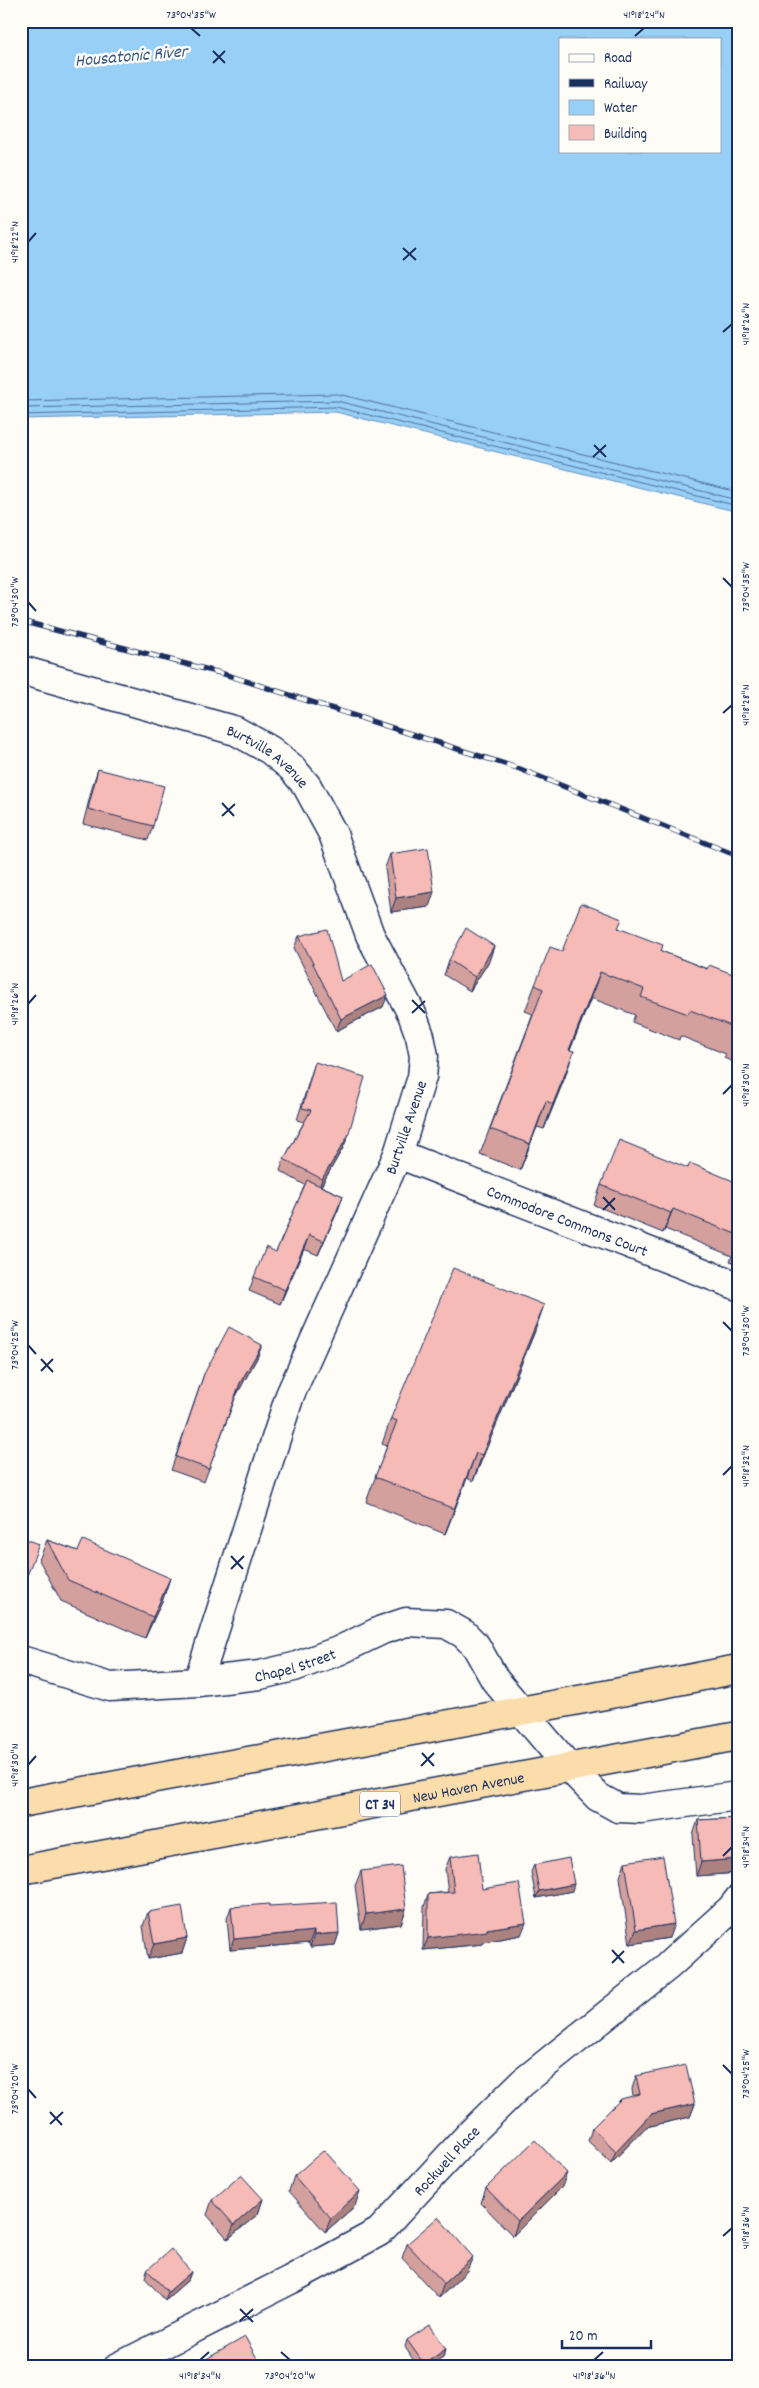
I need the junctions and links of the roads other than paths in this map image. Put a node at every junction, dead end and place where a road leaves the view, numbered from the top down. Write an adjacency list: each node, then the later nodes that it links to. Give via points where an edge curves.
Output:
1 (21, 670): 2 (street, Burtville Avenue, via 236,731 270,750 307,786 333,834 370,936 412,1014 420,1036 424,1056 422,1077)
2 (398, 1154): 3 (street, Commodore Commons Court); 6 (street, Burtville Avenue, via 290,1395)
3 (738, 1286)
4 (21, 1660): 6 (street, Chapel Street, via 110,1687)
5 (738, 1669): 7 (highway)
6 (198, 1682): 7 (street, Chapel Street, via 260,1675 294,1667 382,1630 406,1622 427,1622 446,1624 464,1634 476,1646 496,1680)
7 (524, 1712): 9 (street, Chapel Street); 11 (highway)
8 (738, 1736): 9 (highway, New Haven Avenue / CT 34)
9 (568, 1766): 10 (street, Chapel Street, via 598,1797 618,1808 641,1809); 12 (highway, New Haven Avenue / CT 34)
10 (738, 1796)
11 (21, 1803)
12 (21, 1870)
13 (738, 1900): 14 (street, Rockwell Place, via 668,1966 522,2083 379,2232)
14 (118, 2367)

